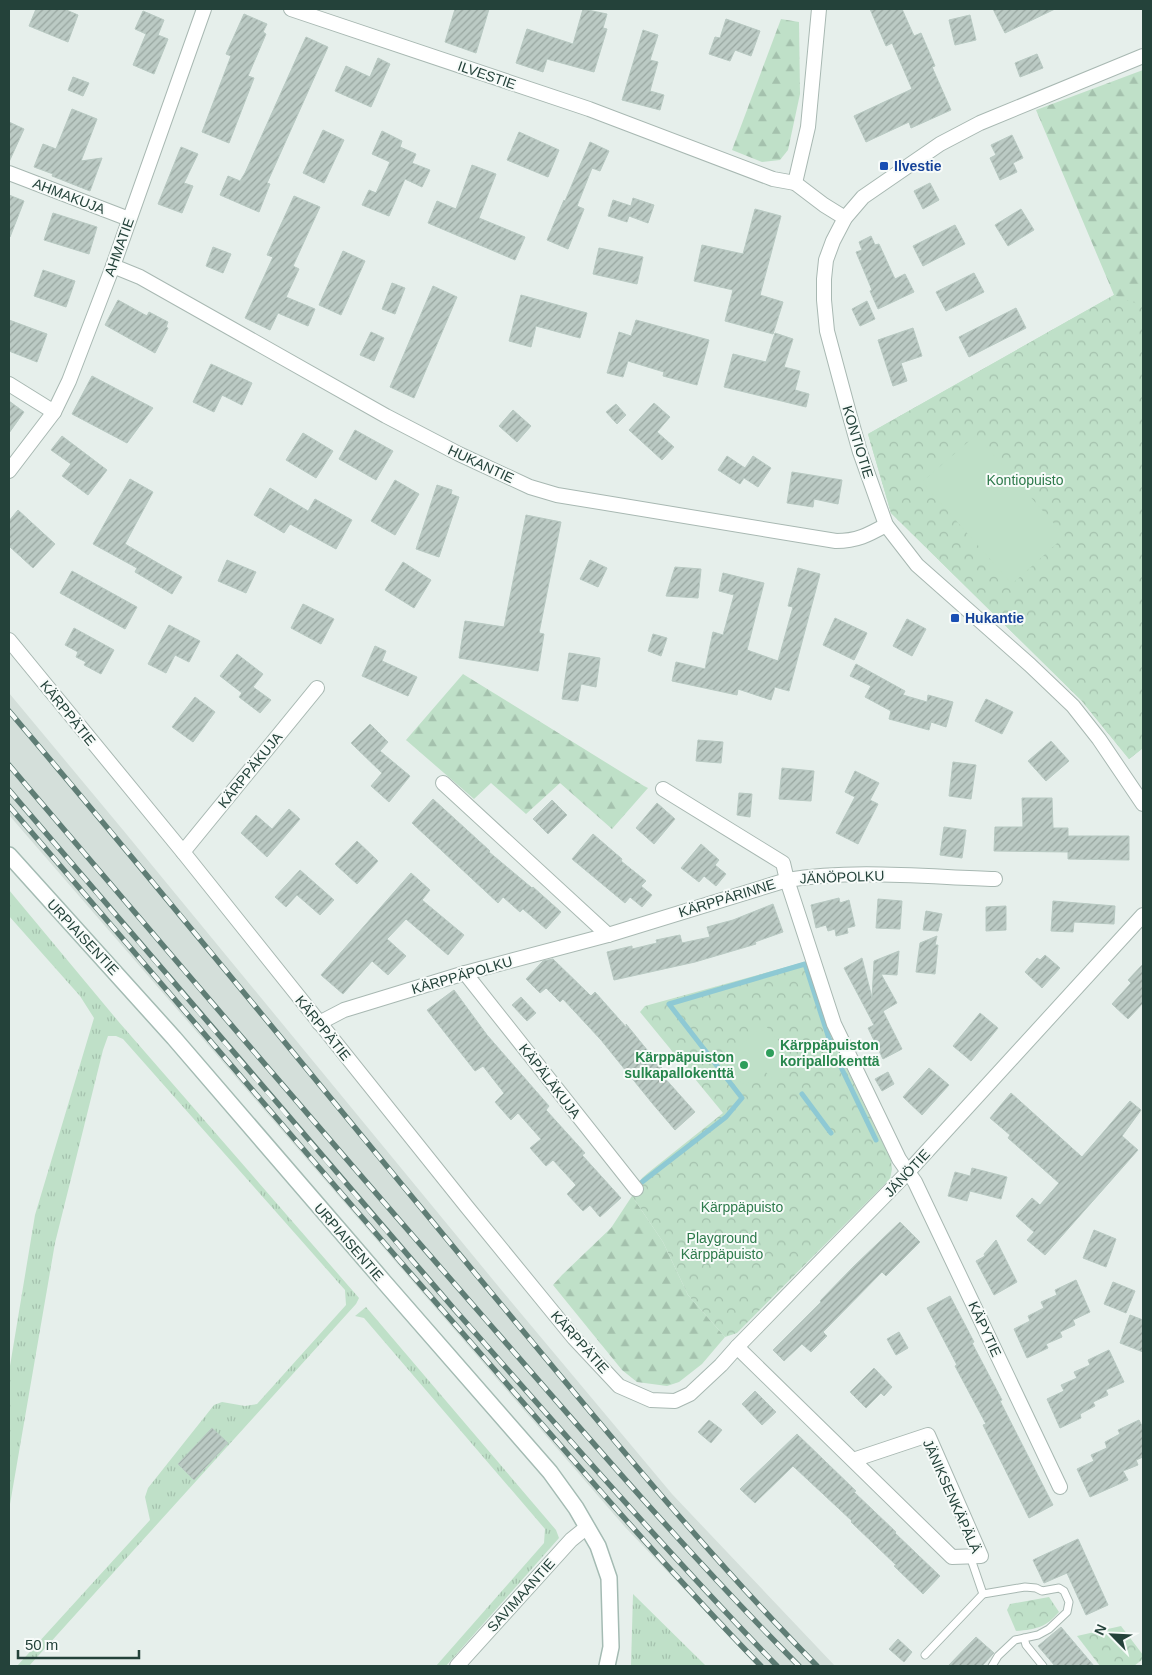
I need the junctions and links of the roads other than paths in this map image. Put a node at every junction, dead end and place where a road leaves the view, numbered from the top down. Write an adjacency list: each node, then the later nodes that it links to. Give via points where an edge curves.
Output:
1 (204, 9): 8 (street, AHMATIE)
2 (291, 9): 6 (street, ILVESTIE, via 589,109 774,179)
3 (818, 9): 6 (street, via 808,127)
4 (1143, 56): 7 (street, via 1014,108 940,144 863,197)
5 (9, 173): 8 (street, AHMAKUJA)
6 (795, 183): 7 (street)
7 (844, 218): 13 (street, KONTIOTIE, via 826,260 826,331 860,452)
8 (129, 219): 9 (street, AHMATIE)
9 (113, 266): 11 (street, AHMATIE); 13 (street, HUKANTIE, via 140,277 386,416 530,487 567,497 836,540 863,538)
10 (9, 384): 11 (street)
11 (54, 412): 12 (street, AHMATIE)
12 (9, 471)
13 (886, 524): 18 (street, KONTIOTIE, via 917,565 1072,706 1099,739)
14 (9, 640): 19 (street, KÄRPPÄTIE)
15 (317, 688): 19 (street, KÄRPPÄKUJA)
16 (443, 783): 24 (street)
17 (663, 789): 21 (street, JÄNÖPOLKU, via 783,863)
18 (1143, 804)
19 (183, 852): 26 (street, KÄRPPÄTIE)
20 (9, 855): 33 (main road, URPIAISENTIE, via 133,991 550,1472)
21 (787, 880): 22 (street, JÄNÖPOLKU, via 852,875); 24 (street, KÄRPPÄRINNE); 27 (street, KÄRPPÄRINNE, via 834,1024)
22 (995, 880)
23 (1143, 915): 27 (street, JÄNÖTIE)
24 (608, 935): 25 (street, KÄRPPÄPOLKU)
25 (465, 973): 26 (street, KÄRPPÄPOLKU, via 344,1010); 28 (street, KÄPÄLÄKUJA)
26 (319, 1023): 30 (street, KÄRPPÄTIE, via 574,1338 619,1386)
27 (908, 1172): 29 (street, JÄNÖTIE); 32 (street, KÄPYTIE)
28 (636, 1190)
29 (737, 1347): 30 (street, JÄNÖTIE, via 690,1394 675,1401); 31 (street, JÄNIKSENKÄPÄLÄ)
30 (651, 1400)
31 (853, 1460): 34 (street, JÄNIKSENKÄPÄLÄ, via 952,1558); 34 (street, JÄNIKSENKÄPÄLÄ, via 928,1435 981,1556)
32 (1060, 1487)
33 (587, 1527): 38 (street, SAVIMAANTIE, via 571,1540); 39 (main road, URPIAISENTIE, via 598,1546 609,1578 611,1647)
34 (970, 1556): 35 (lane)
35 (983, 1594): 36 (lane, via 1025,1587 1064,1591 1069,1602 1067,1612 1049,1629); 37 (lane)
36 (1024, 1638): 40 (lane, via 1006,1647); 41 (lane)
37 (925, 1655)
38 (457, 1666)
39 (607, 1666)
40 (992, 1666)
41 (1043, 1666)

